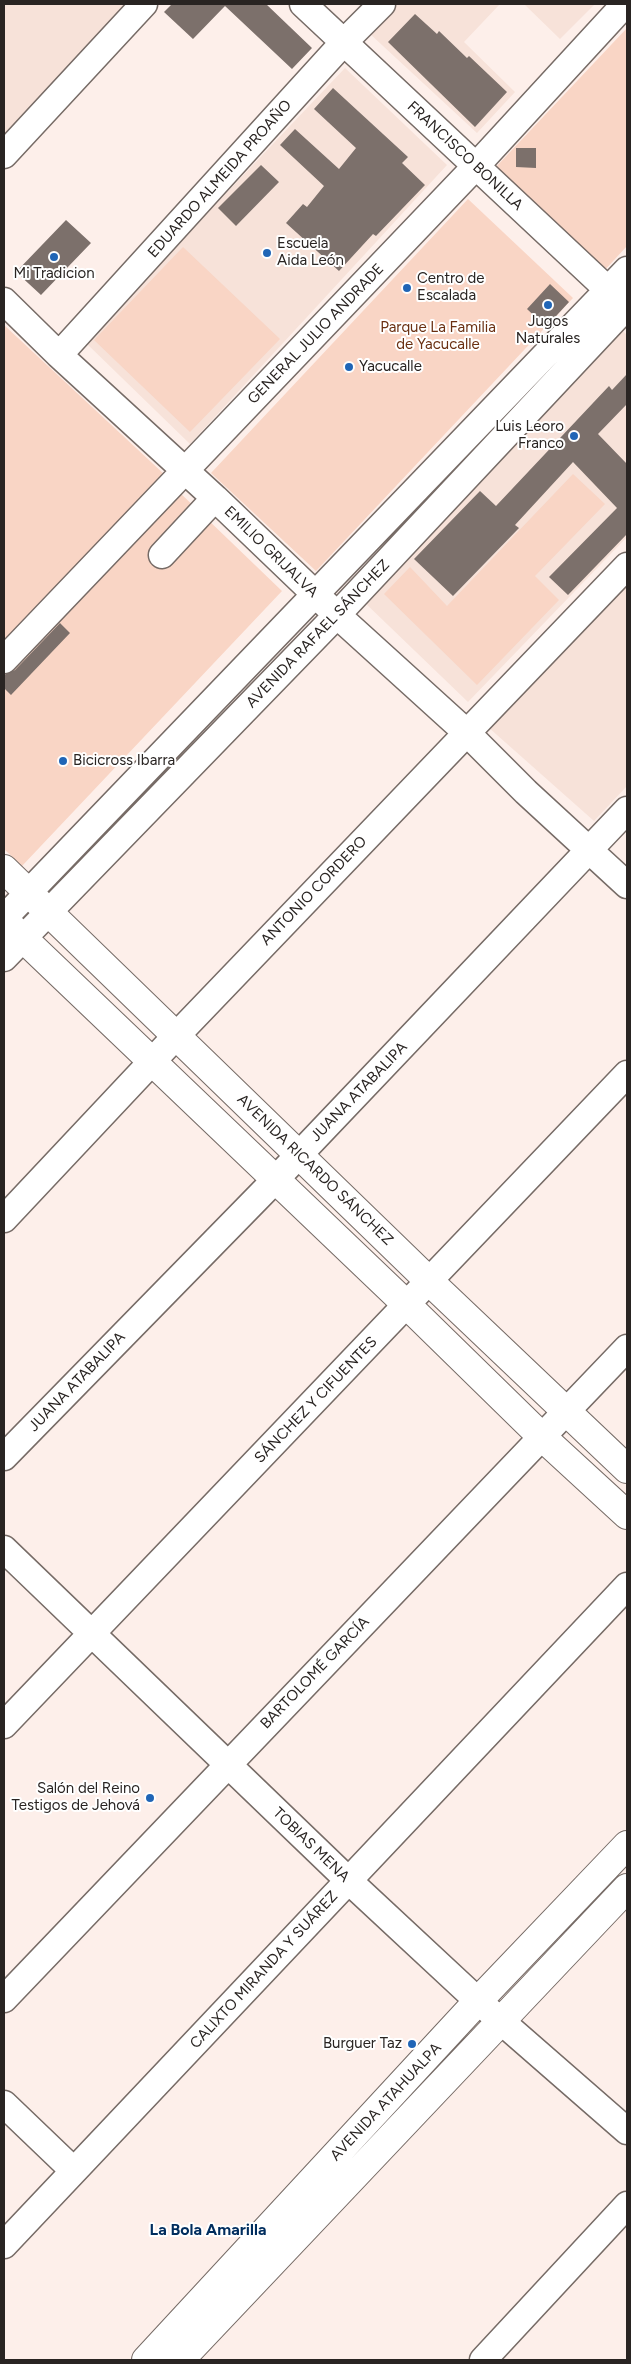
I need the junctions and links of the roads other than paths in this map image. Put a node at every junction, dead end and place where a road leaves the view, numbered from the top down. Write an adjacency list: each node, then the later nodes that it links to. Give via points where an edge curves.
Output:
1 (144, 4): 6 (street)
2 (303, 4): 5 (street, FRANCISCO BONILLA)
3 (382, 4): 5 (street, EDUARDO ALMEIDA PROAÑO)
4 (625, 4): 7 (street, GENERAL JULIO ANDRADE)
5 (344, 42): 7 (street, FRANCISCO BONILLA); 11 (street, EDUARDO ALMEIDA PROAÑO)
6 (4, 155)
7 (476, 166): 10 (street, FRANCISCO BONILLA); 12 (street, GENERAL JULIO ANDRADE)
8 (627, 270): 10 (street, AVENIDA RAFAEL SÁNCHEZ)
9 (4, 301): 11 (street, EMILIO GRIJALVA)
10 (622, 302): 16 (street, AVENIDA RAFAEL SÁNCHEZ); 17 (street, AVENIDA RAFAEL SÁNCHEZ)
11 (59, 355): 12 (street, EMILIO GRIJALVA)
12 (185, 472): 13 (street, EMILIO GRIJALVA); 18 (street, GENERAL JULIO ANDRADE)
13 (215, 498): 14 (street); 16 (street, EMILIO GRIJALVA)
14 (162, 556)
15 (627, 566): 19 (street, ANTONIO CORDERO)
16 (316, 595): 17 (street, EMILIO GRIJALVA); 24 (street, AVENIDA RAFAEL SÁNCHEZ)
17 (337, 615): 19 (street, EMILIO GRIJALVA); 25 (street, AVENIDA RAFAEL SÁNCHEZ)
18 (4, 660)
19 (466, 732): 21 (street, EMILIO GRIJALVA); 28 (street, ANTONIO CORDERO)
20 (627, 810): 21 (street, JUANA ATABALIPA)
21 (590, 850): 23 (street, EMILIO GRIJALVA); 31 (street, JUANA ATABALIPA)
22 (4, 869): 24 (main road, AVENIDA RICARDO SÁNCHEZ)
23 (627, 885)
24 (28, 891): 25 (main road, AVENIDA RICARDO SÁNCHEZ); 26 (street, AVENIDA RAFAEL SÁNCHEZ)
25 (47, 912): 26 (street, AVENIDA RAFAEL SÁNCHEZ); 28 (main road, AVENIDA RICARDO SÁNCHEZ)
26 (10, 925): 27 (street, AVENIDA RAFAEL SÁNCHEZ); 29 (main road)
27 (4, 958)
28 (176, 1036): 29 (street, ANTONIO CORDERO); 31 (main road, AVENIDA RICARDO SÁNCHEZ)
29 (152, 1061): 32 (main road); 33 (street, ANTONIO CORDERO)
30 (627, 1074): 34 (street, SÁNCHEZ Y CIFUENTES)
31 (298, 1155): 32 (street, JUANA ATABALIPA); 34 (main road, AVENIDA RICARDO SÁNCHEZ)
32 (274, 1180): 35 (main road); 39 (street, JUANA ATABALIPA)
33 (4, 1219)
34 (428, 1280): 35 (street, SÁNCHEZ Y CIFUENTES); 37 (main road, AVENIDA RICARDO SÁNCHEZ)
35 (407, 1305): 38 (main road); 44 (street, SÁNCHEZ Y CIFUENTES)
36 (627, 1348): 37 (street, BARTOLOMÉ GARCÍA)
37 (566, 1411): 38 (street, BARTOLOMÉ GARCÍA); 40 (main road, AVENIDA RICARDO SÁNCHEZ)
38 (541, 1436): 41 (main road); 46 (street, BARTOLOMÉ GARCÍA)
39 (4, 1457)
40 (627, 1469)
41 (627, 1515)
42 (4, 1549): 44 (street, TOBIAS MENA)
43 (627, 1586): 48 (street, CALIXTO MIRANDA Y SUÁREZ)
44 (91, 1635): 45 (street, SÁNCHEZ Y CIFUENTES); 46 (street, TOBIAS MENA)
45 (4, 1725)
46 (228, 1765): 48 (street, TOBIAS MENA); 50 (street, BARTOLOMÉ GARCÍA)
47 (627, 1845): 51 (main road, AVENIDA ATAHUALPA)
48 (349, 1881): 51 (street, TOBIAS MENA); 55 (street, CALIXTO MIRANDA Y SUÁREZ)
49 (627, 1888): 52 (main road, AVENIDA ATAHUALPA)
50 (4, 1999)
51 (478, 2001): 52 (street, TOBIAS MENA); 58 (main road, AVENIDA ATAHUALPA)
52 (502, 2021): 54 (street, TOBIAS MENA); 59 (main road, AVENIDA ATAHUALPA)
53 (4, 2104): 55 (street)
54 (627, 2131)
55 (74, 2171): 57 (street, CALIXTO MIRANDA Y SUÁREZ)
56 (627, 2205): 60 (street)
57 (4, 2245)
58 (146, 2360)
59 (180, 2360)
60 (483, 2360)

